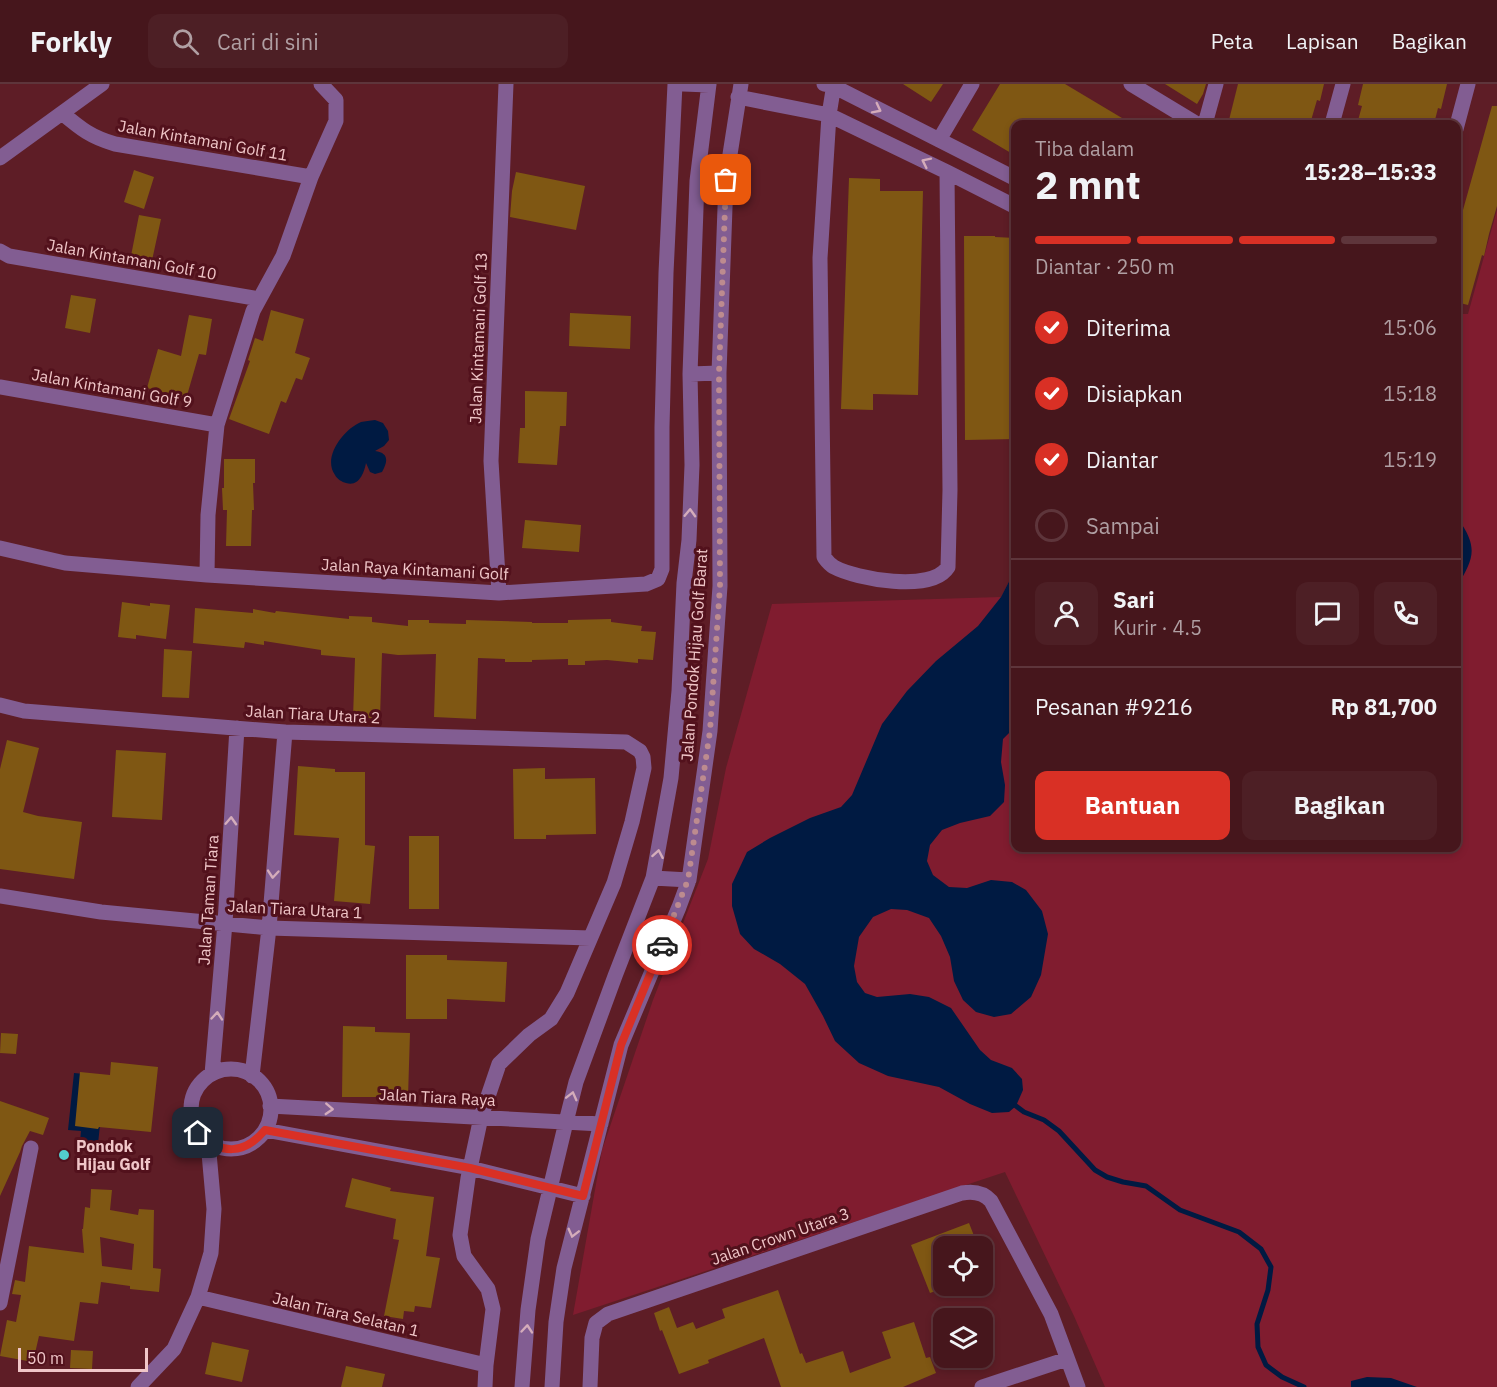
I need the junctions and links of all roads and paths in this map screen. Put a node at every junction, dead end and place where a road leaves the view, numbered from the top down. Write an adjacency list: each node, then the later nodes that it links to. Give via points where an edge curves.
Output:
1 (102, 84): 14 (street)
2 (321, 84): 24 (street, via 336,100 336,121)
3 (506, 84): 34 (street, Jalan Kintamani Golf 13, via 491,461)
4 (675, 84): 34 (street, Jalan Raya Kintamani Golf, via 666,273 662,569 658,579 646,584)
5 (683, 84): 6 (street)
6 (709, 84): 29 (street, Jalan Pondok Hijau Golf Barat, via 697,181)
7 (972, 84): 20 (street)
8 (1131, 84): 16 (street)
9 (1216, 84): 17 (street)
10 (1343, 84): 18 (street)
11 (1468, 84): 19 (street)
12 (830, 85): 15 (street); 20 (street, one-way to 20)
13 (740, 90): 15 (street); 28 (street, Jalan Pondok Hijau Golf Barat, via 726,180)
14 (62, 113): 21 (street); 24 (street, Jalan Kintamani Golf 11, via 99,140)
15 (829, 115): 22 (street, one-way to 15); 22 (street, via 820,258 824,556 834,567 874,579 925,580 944,573 948,567)
16 (1190, 120)
17 (1206, 120)
18 (1333, 120)
19 (1458, 120)
20 (939, 140): 23 (street)
21 (0, 158)
22 (947, 172): 25 (street)
23 (1011, 176)
24 (311, 177): 27 (street, via 283,255)
25 (1011, 204)
26 (0, 251): 27 (street, Jalan Kintamani Golf 10)
27 (259, 299): 31 (street)
28 (719, 373): 29 (street); 39 (street, Jalan Pondok Hijau Golf Barat, via 720,586 710,731)
29 (690, 374): 38 (street, Jalan Pondok Hijau Golf Barat, one-way to 29, via 679,692 689,540)
30 (0, 387): 31 (street, Jalan Kintamani Golf 9)
31 (217, 425): 33 (street)
32 (0, 548): 33 (street, Jalan Raya Kintamani Golf, via 65,563)
33 (207, 575): 34 (street, Jalan Raya Kintamani Golf)
34 (499, 593)
35 (0, 705): 36 (street, Jalan Tiara Utara 2, via 24,711)
36 (237, 728): 37 (street, Jalan Tiara Utara 2); 41 (street, Jalan Taman Tiara, one-way to 36)
37 (285, 732): 42 (street, one-way to 42); 43 (street, Jalan Tiara Utara 2, via 626,742 640,751 644,768 632,822 614,883)
38 (653, 878): 39 (street); 48 (street, Jalan Pondok Hijau Golf Barat, one-way to 38, via 576,1082)
39 (688, 880): 49 (street, Jalan Pondok Hijau Golf Barat, via 621,1045)
40 (0, 896): 41 (street, Jalan Tiara Utara 1, via 101,912)
41 (225, 923): 42 (street, Jalan Tiara Utara 1); 44 (street, Jalan Taman Tiara, one-way to 41)
42 (268, 927): 43 (street, Jalan Tiara Utara 1); 45 (street)
43 (590, 938): 47 (street, via 567,993 551,1019 499,1064)
44 (212, 1074): 45 (street, via 225,1070); 51 (street, via 201,1082 190,1107 198,1133)
45 (252, 1076): 46 (street, via 261,1084)
46 (270, 1106): 47 (street, Jalan Tiara Raya, one-way to 47); 50 (street)
47 (481, 1118): 48 (street, Jalan Tiara Raya); 53 (street)
48 (566, 1122): 49 (street, Jalan Tiara Raya); 54 (street, Jalan Pondok Hijau Golf Barat)
49 (601, 1124): 55 (street, Jalan Pondok Hijau Golf Barat)
50 (265, 1130): 51 (street, via 246,1146 235,1149); 53 (street)
51 (208, 1142): 56 (street, via 214,1209 211,1253)
52 (32, 1148): 57 (street)
53 (470, 1168): 54 (street); 59 (street, via 460,1235 464,1256 488,1289 493,1309)
54 (550, 1188): 55 (street); 62 (street, Jalan Pondok Hijau Golf Barat, one-way to 54, via 528,1310)
55 (583, 1196): 63 (street, Jalan Pondok Hijau Golf Barat, one-way to 63, via 564,1268)
56 (198, 1297): 59 (street, Jalan Tiara Selatan 1); 60 (street, via 174,1349)
57 (0, 1303)
58 (1067, 1359): 64 (street, Jalan Crown Utara 3, via 1051,1314 991,1201 986,1195 970,1192 608,1314 596,1323 592,1338); 65 (street); 66 (street)
59 (486, 1365): 61 (street)
60 (138, 1387)
61 (485, 1387)
62 (522, 1387)
63 (552, 1387)
64 (590, 1387)
65 (982, 1387)
66 (1077, 1387)

